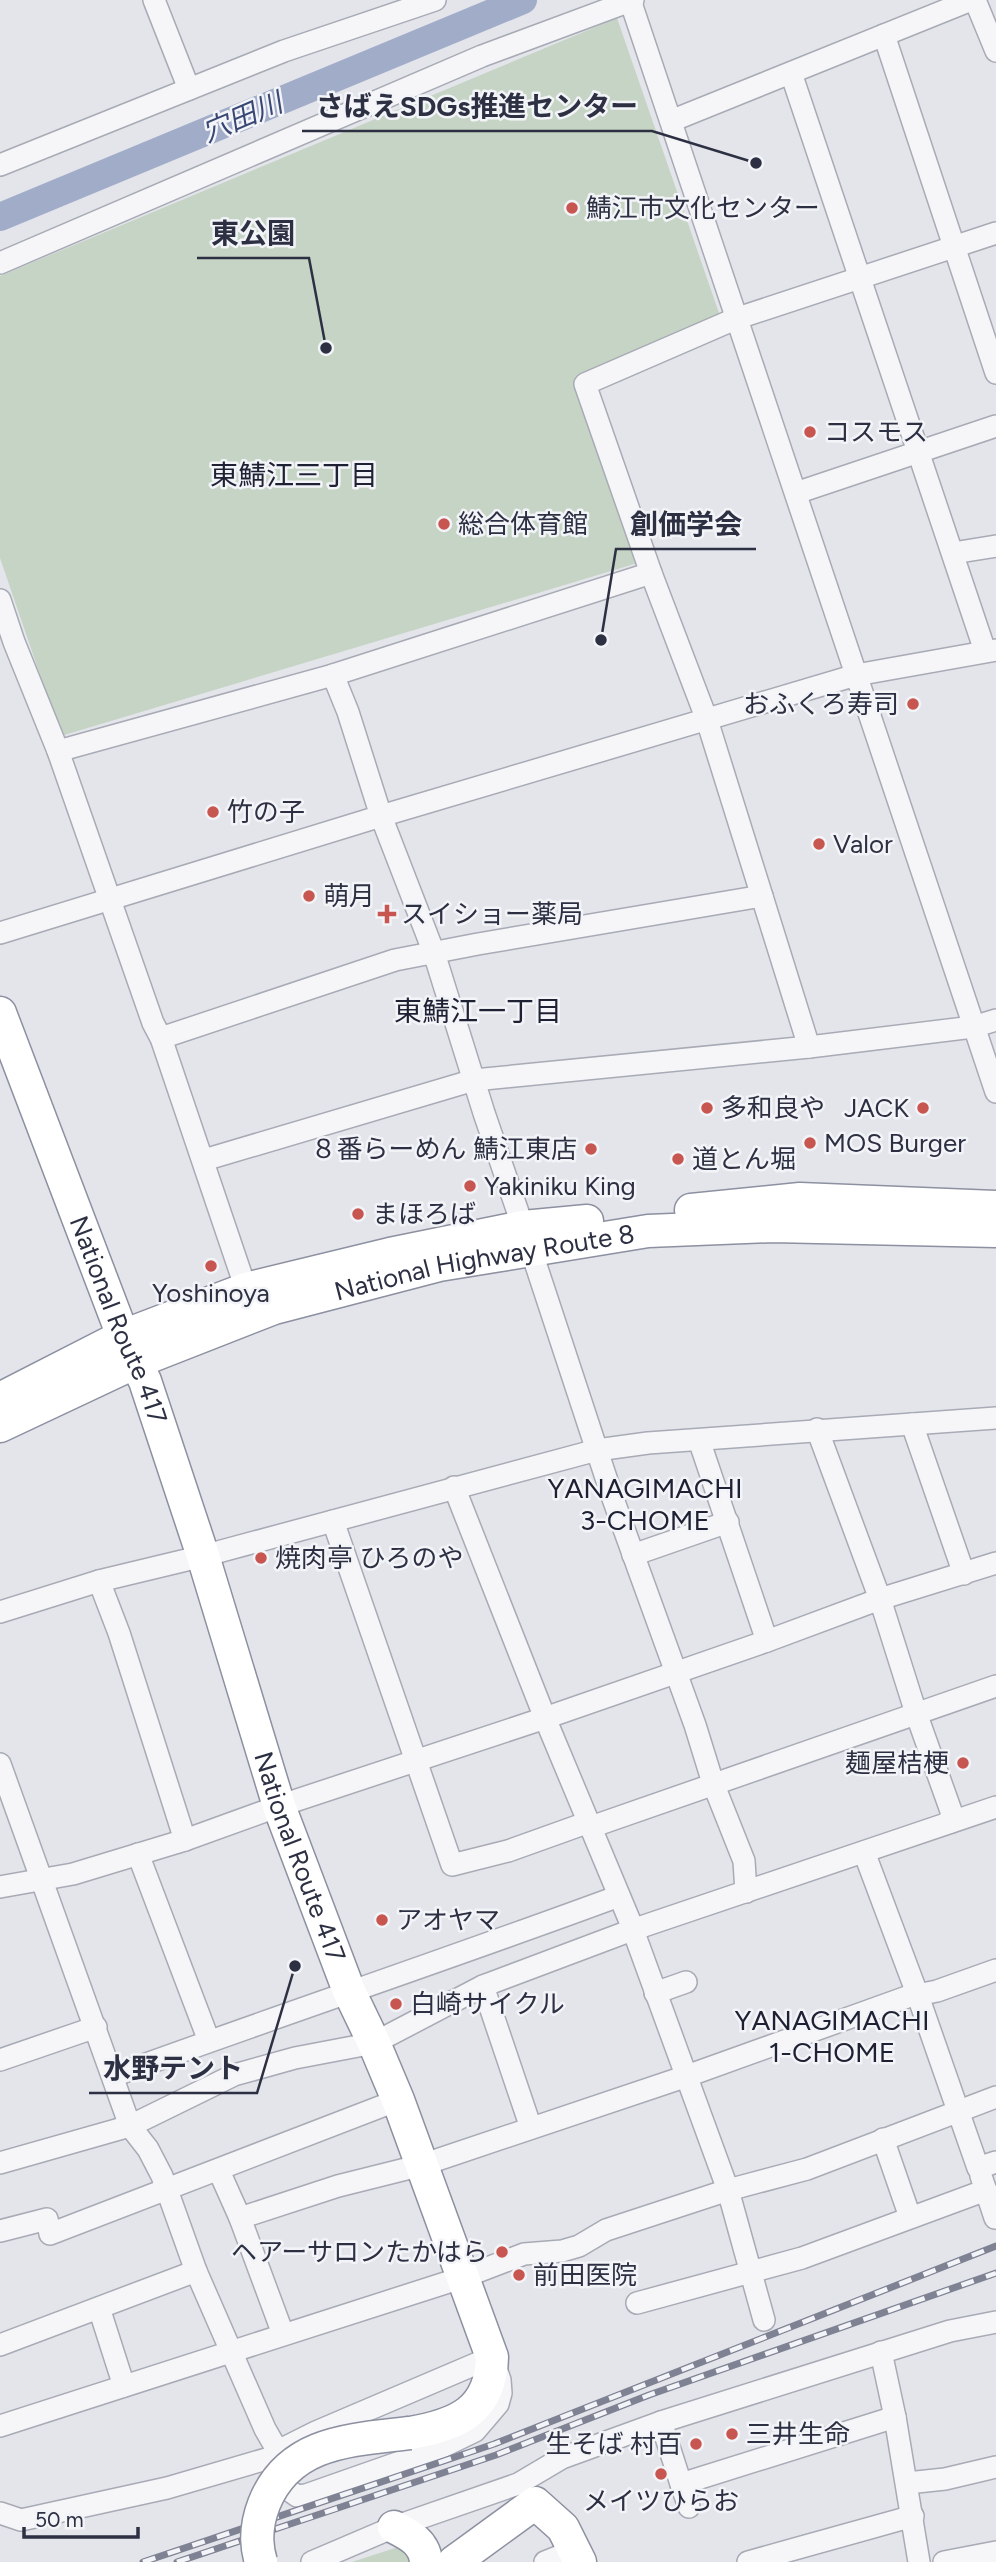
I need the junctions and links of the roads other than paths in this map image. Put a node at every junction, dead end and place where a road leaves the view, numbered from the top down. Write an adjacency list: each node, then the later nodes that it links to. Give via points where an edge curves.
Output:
1 (154, 0): 8 (street)
2 (435, 0): 8 (street)
3 (631, 0): 9 (street); 13 (street, via 482,56)
4 (973, 0): 5 (street); 6 (street)
5 (884, 35): 7 (street); 12 (street)
6 (996, 51)
7 (791, 73): 9 (street); 14 (street)
8 (189, 89): 10 (street)
9 (671, 121): 15 (street)
10 (0, 165)
11 (996, 233): 12 (street)
12 (954, 246): 14 (street); 16 (street)
13 (0, 263)
14 (860, 277): 15 (street); 18 (street)
15 (735, 319): 19 (street); 22 (street, via 586,384)
16 (996, 373)
17 (996, 426): 18 (street)
18 (918, 452): 19 (street); 21 (street)
19 (796, 493): 26 (street)
20 (996, 546): 21 (street)
21 (953, 553): 24 (street)
22 (651, 573): 25 (street); 27 (street)
23 (0, 600): 28 (street)
24 (990, 650): 26 (street)
25 (333, 675): 28 (street); 29 (street)
26 (856, 675): 27 (street); 36 (street)
27 (707, 720): 29 (street); 30 (street)
28 (58, 751): 31 (street)
29 (381, 816): 31 (street); 33 (street)
30 (762, 896): 33 (street); 38 (street)
31 (109, 900): 32 (street); 37 (street)
32 (0, 933)
33 (434, 953): 37 (street, via 395,960); 40 (street)
34 (0, 1013): 39 (highway, National Route 417)
35 (996, 1020): 36 (street)
36 (973, 1027): 38 (street); 41 (street)
37 (161, 1038): 42 (street)
38 (809, 1047): 40 (street)
39 (10, 1072): 47 (highway, National Route 417)
40 (474, 1080): 42 (street); 45 (street)
41 (996, 1092)
42 (204, 1160): 46 (street)
43 (996, 1207): 45 (highway, National Highway Route 8, via 800,1199)
44 (996, 1231): 45 (highway, National Highway Route 8, via 759,1227)
45 (527, 1238): 46 (highway, National Highway Route 8, via 390,1254); 47 (highway, National Highway Route 8); 54 (street)
46 (246, 1289): 47 (highway, National Highway Route 8)
47 (130, 1349): 48 (highway, National Highway Route 8); 51 (highway, National Highway Route 8); 59 (highway, National Route 417)
48 (0, 1399)
49 (996, 1418): 50 (street)
50 (912, 1424): 52 (street); 61 (street)
51 (0, 1426)
52 (817, 1429): 53 (street); 63 (street)
53 (699, 1440): 54 (street); 57 (street)
54 (597, 1450): 55 (street); 58 (street)
55 (454, 1488): 56 (street); 69 (street)
56 (333, 1521): 59 (street); 70 (street)
57 (727, 1522): 58 (street); 65 (street)
58 (633, 1555): 66 (street)
59 (204, 1556): 62 (street); 73 (highway, National Route 417)
60 (996, 1563): 61 (street)
61 (964, 1574): 63 (street)
62 (99, 1581): 64 (street); 77 (street)
63 (880, 1599): 65 (street); 68 (street)
64 (0, 1612)
65 (767, 1641): 66 (street)
66 (676, 1671): 69 (street); 72 (street)
67 (996, 1686): 68 (street)
68 (916, 1713): 72 (street); 75 (street)
69 (545, 1718): 70 (street); 76 (street)
70 (415, 1762): 73 (street); 76 (street, via 452,1866)
71 (0, 1764): 80 (street)
72 (713, 1783): 76 (street); 82 (street, via 744,1861)
73 (279, 1806): 77 (street); 88 (highway, National Route 417)
74 (996, 1807): 75 (street)
75 (951, 1822): 78 (street)
76 (590, 1824): 83 (street)
77 (185, 1840): 79 (street)
78 (864, 1852): 82 (street); 90 (street)
79 (138, 1854): 80 (street); 92 (street)
80 (42, 1880): 81 (street); 91 (street)
81 (0, 1887)
82 (746, 1892): 84 (street)
83 (618, 1896): 84 (street); 88 (street)
84 (632, 1930): 87 (street); 89 (street)
85 (996, 1970): 90 (street)
86 (686, 1982): 89 (street)
87 (483, 1986): 93 (street); 101 (street)
88 (349, 1991): 92 (street); 93 (highway, National Route 417)
89 (655, 1993): 96 (street)
90 (918, 1996): 96 (street); 99 (street)
91 (96, 2026): 94 (street); 95 (street)
92 (209, 2041): 95 (street)
93 (374, 2043): 98 (highway, National Route 417); 100 (street, via 234,2075)
94 (0, 2060)
95 (113, 2076): 100 (street)
96 (687, 2076): 101 (street); 108 (street)
97 (996, 2097): 99 (street)
98 (398, 2101): 104 (highway, National Route 417); 106 (street)
99 (957, 2111): 102 (street); 105 (street)
100 (130, 2126): 103 (street); 107 (street, via 148,2149)
101 (531, 2128): 104 (street)
102 (883, 2139): 108 (street, via 807,2169); 110 (street)
103 (0, 2163)
104 (422, 2165): 111 (street); 116 (highway, National Route 417)
105 (987, 2165): 109 (street)
106 (219, 2171): 107 (street); 111 (street)
107 (167, 2190): 113 (street, via 50,2234 47,2219); 114 (street)
108 (728, 2190): 115 (street); 116 (street, via 606,2230 579,2246 524,2254)
109 (986, 2190): 110 (street); 112 (street)
110 (910, 2217): 115 (street)
111 (240, 2218): 121 (street)
112 (995, 2218)
113 (0, 2231)
114 (196, 2271): 118 (street); 123 (street)
115 (749, 2273): 117 (street); 119 (street)
116 (464, 2277): 121 (street); 125 (highway, National Route 417)
117 (637, 2302)
118 (99, 2308): 122 (street); 126 (street)
119 (764, 2320)
120 (996, 2322): 124 (street)
121 (283, 2334): 123 (street)
122 (0, 2345)
123 (231, 2351): 126 (street); 130 (street)
124 (881, 2352): 127 (street); 128 (street)
125 (492, 2357): 130 (street, via 316,2432 286,2447); 130 (street, via 500,2380 498,2404 475,2431 440,2448 297,2496 283,2486 276,2467); 142 (highway, bridge, via 492,2377 484,2394 470,2411 443,2427 330,2444 298,2458 271,2485 259,2517)
126 (124, 2386): 129 (street)
127 (895, 2417): 132 (street); 133 (street)
128 (661, 2422): 133 (street); 134 (street, via 562,2458)
129 (0, 2426)
130 (280, 2455): 136 (street, via 167,2488 22,2520)
131 (996, 2467): 132 (street)
132 (907, 2483): 137 (street)
133 (681, 2484): 135 (street)
134 (527, 2493): 138 (street); 140 (highway, via 563,2528); 144 (highway)
135 (689, 2507)
136 (0, 2513)
137 (913, 2516): 146 (street); 147 (street)
138 (394, 2527): 141 (street); 143 (highway, via 415,2538)
139 (996, 2552): 148 (street)
140 (578, 2556): 145 (street)
141 (314, 2561)
142 (261, 2562)
143 (426, 2562)
144 (454, 2562)
145 (545, 2562)
146 (748, 2562)
147 (919, 2562)
148 (944, 2562)

